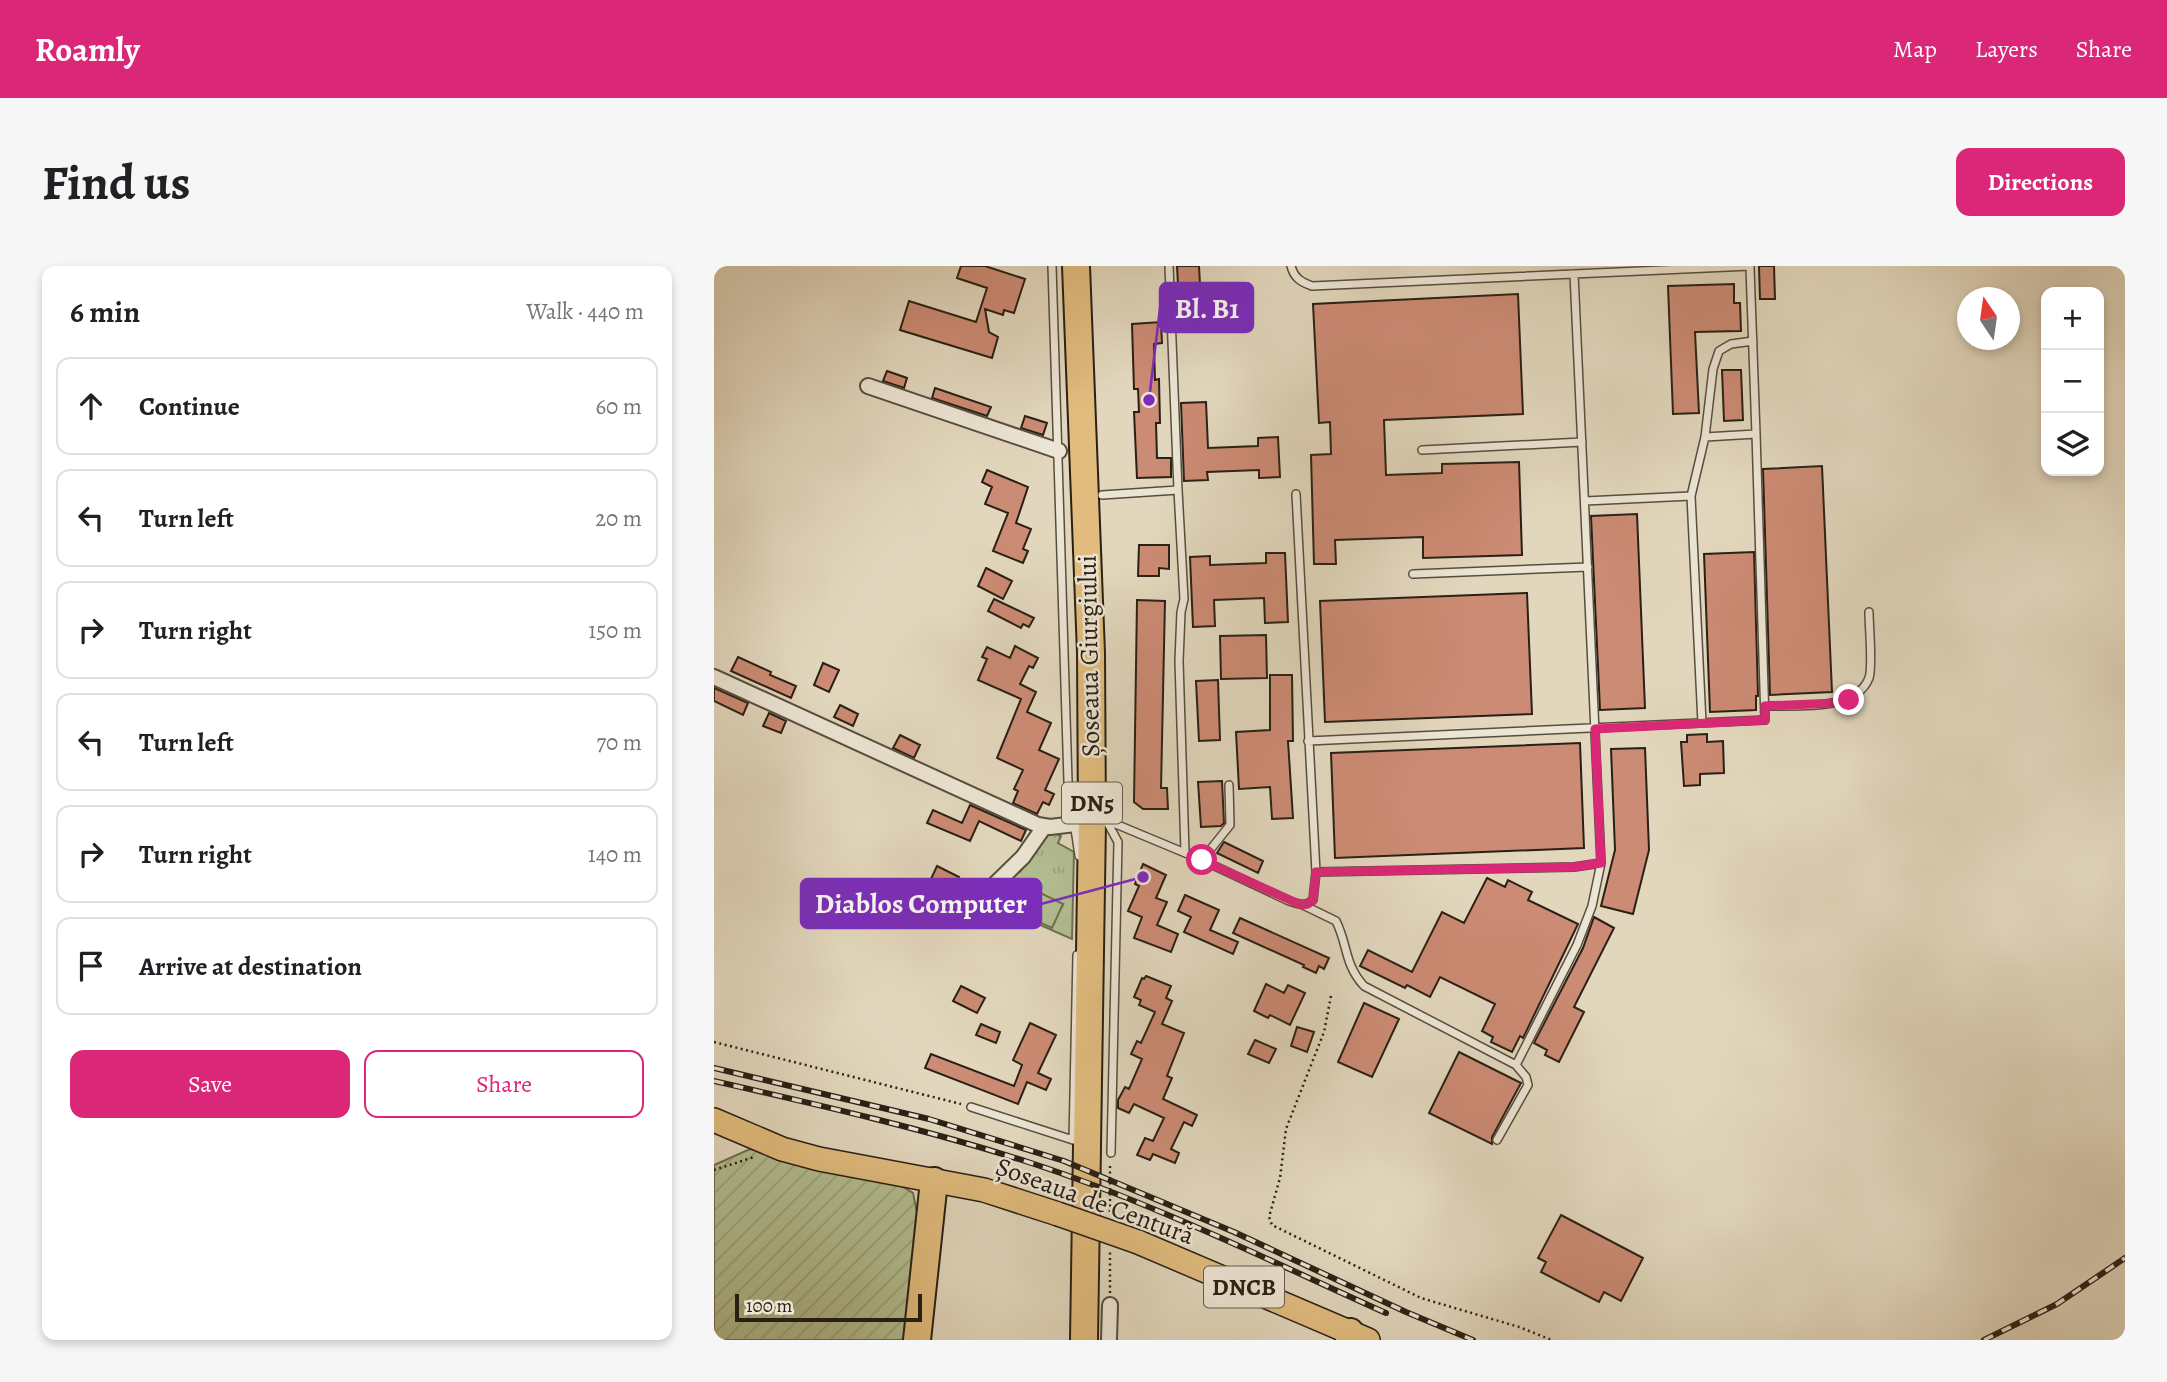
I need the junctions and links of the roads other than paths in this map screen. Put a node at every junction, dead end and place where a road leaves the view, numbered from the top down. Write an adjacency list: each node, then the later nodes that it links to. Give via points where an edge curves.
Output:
1 (1052, 266): 9 (lane)
2 (1076, 266): 9 (highway, Șoseaua Giurgiului / DN5)
3 (1093, 266): 18 (highway, Șoseaua Giurgiului / DN5)
4 (1169, 266): 16 (lane)
5 (1291, 266): 7 (lane, via 1300,282 1312,286)
6 (1750, 267): 7 (lane); 8 (lane)
7 (1574, 274): 13 (lane)
8 (1753, 341): 11 (lane); 12 (lane, via 1719,351)
9 (1068, 363): 15 (lane); 30 (highway, Șoseaua Giurgiului / DN5, via 1090,653)
10 (868, 387): 15 (street)
11 (1756, 435): 12 (lane); 25 (lane)
12 (1705, 437): 19 (lane)
13 (1582, 442): 14 (lane); 20 (lane)
14 (1422, 450)
15 (1059, 451): 30 (lane, via 1068,767)
16 (1178, 490): 18 (lane); 32 (lane, via 1184,599 1179,661)
17 (1296, 494): 28 (lane)
18 (1102, 495): 30 (highway, Șoseaua Giurgiului / DN5, via 1106,651)
19 (1691, 496): 20 (lane); 26 (lane)
20 (1585, 501): 21 (lane)
21 (1588, 567): 22 (lane); 27 (lane)
22 (1413, 574)
23 (1869, 612): 25 (lane, via 1870,677 1861,690 1836,703)
24 (714, 677): 31 (street)
25 (1765, 706): 26 (lane, via 1765,720)
26 (1702, 723): 27 (lane)
27 (1595, 729): 28 (lane); 35 (lane)
28 (1308, 741): 36 (lane)
29 (1229, 785): 33 (lane, via 1230,825)
30 (1090, 822): 31 (street); 32 (lane); 34 (lane); 44 (lane, via 1118,842); 49 (highway, Șoseaua Giurgiului / DN5); 50 (highway, Șoseaua Giurgiului / DN5)
31 (1044, 827): 37 (street, via 1023,857)
32 (1185, 852): 33 (lane)
33 (1202, 860): 38 (lane)
34 (1079, 863)
35 (1601, 863): 36 (lane); 40 (lane, via 1577,945)
36 (1316, 872): 38 (lane, via 1313,900)
37 (984, 895)
38 (1303, 905): 40 (lane, via 1336,921 1347,961 1364,986)
39 (1077, 944): 41 (lane, via 1073,1140)
40 (1516, 1065): 43 (lane, via 1528,1085)
41 (971, 1107)
42 (714, 1120): 45 (main road, Șoseaua de Centură / DNCB, via 782,1149)
43 (1497, 1140)
44 (1111, 1153)
45 (934, 1181): 47 (main road, Șoseaua de Centură / DNCB, bridge, via 1006,1195 1138,1242); 48 (highway)
46 (1110, 1306): 51 (street)
47 (1356, 1337)
48 (917, 1340)
49 (1084, 1340)
50 (1098, 1340)
51 (1109, 1340)

